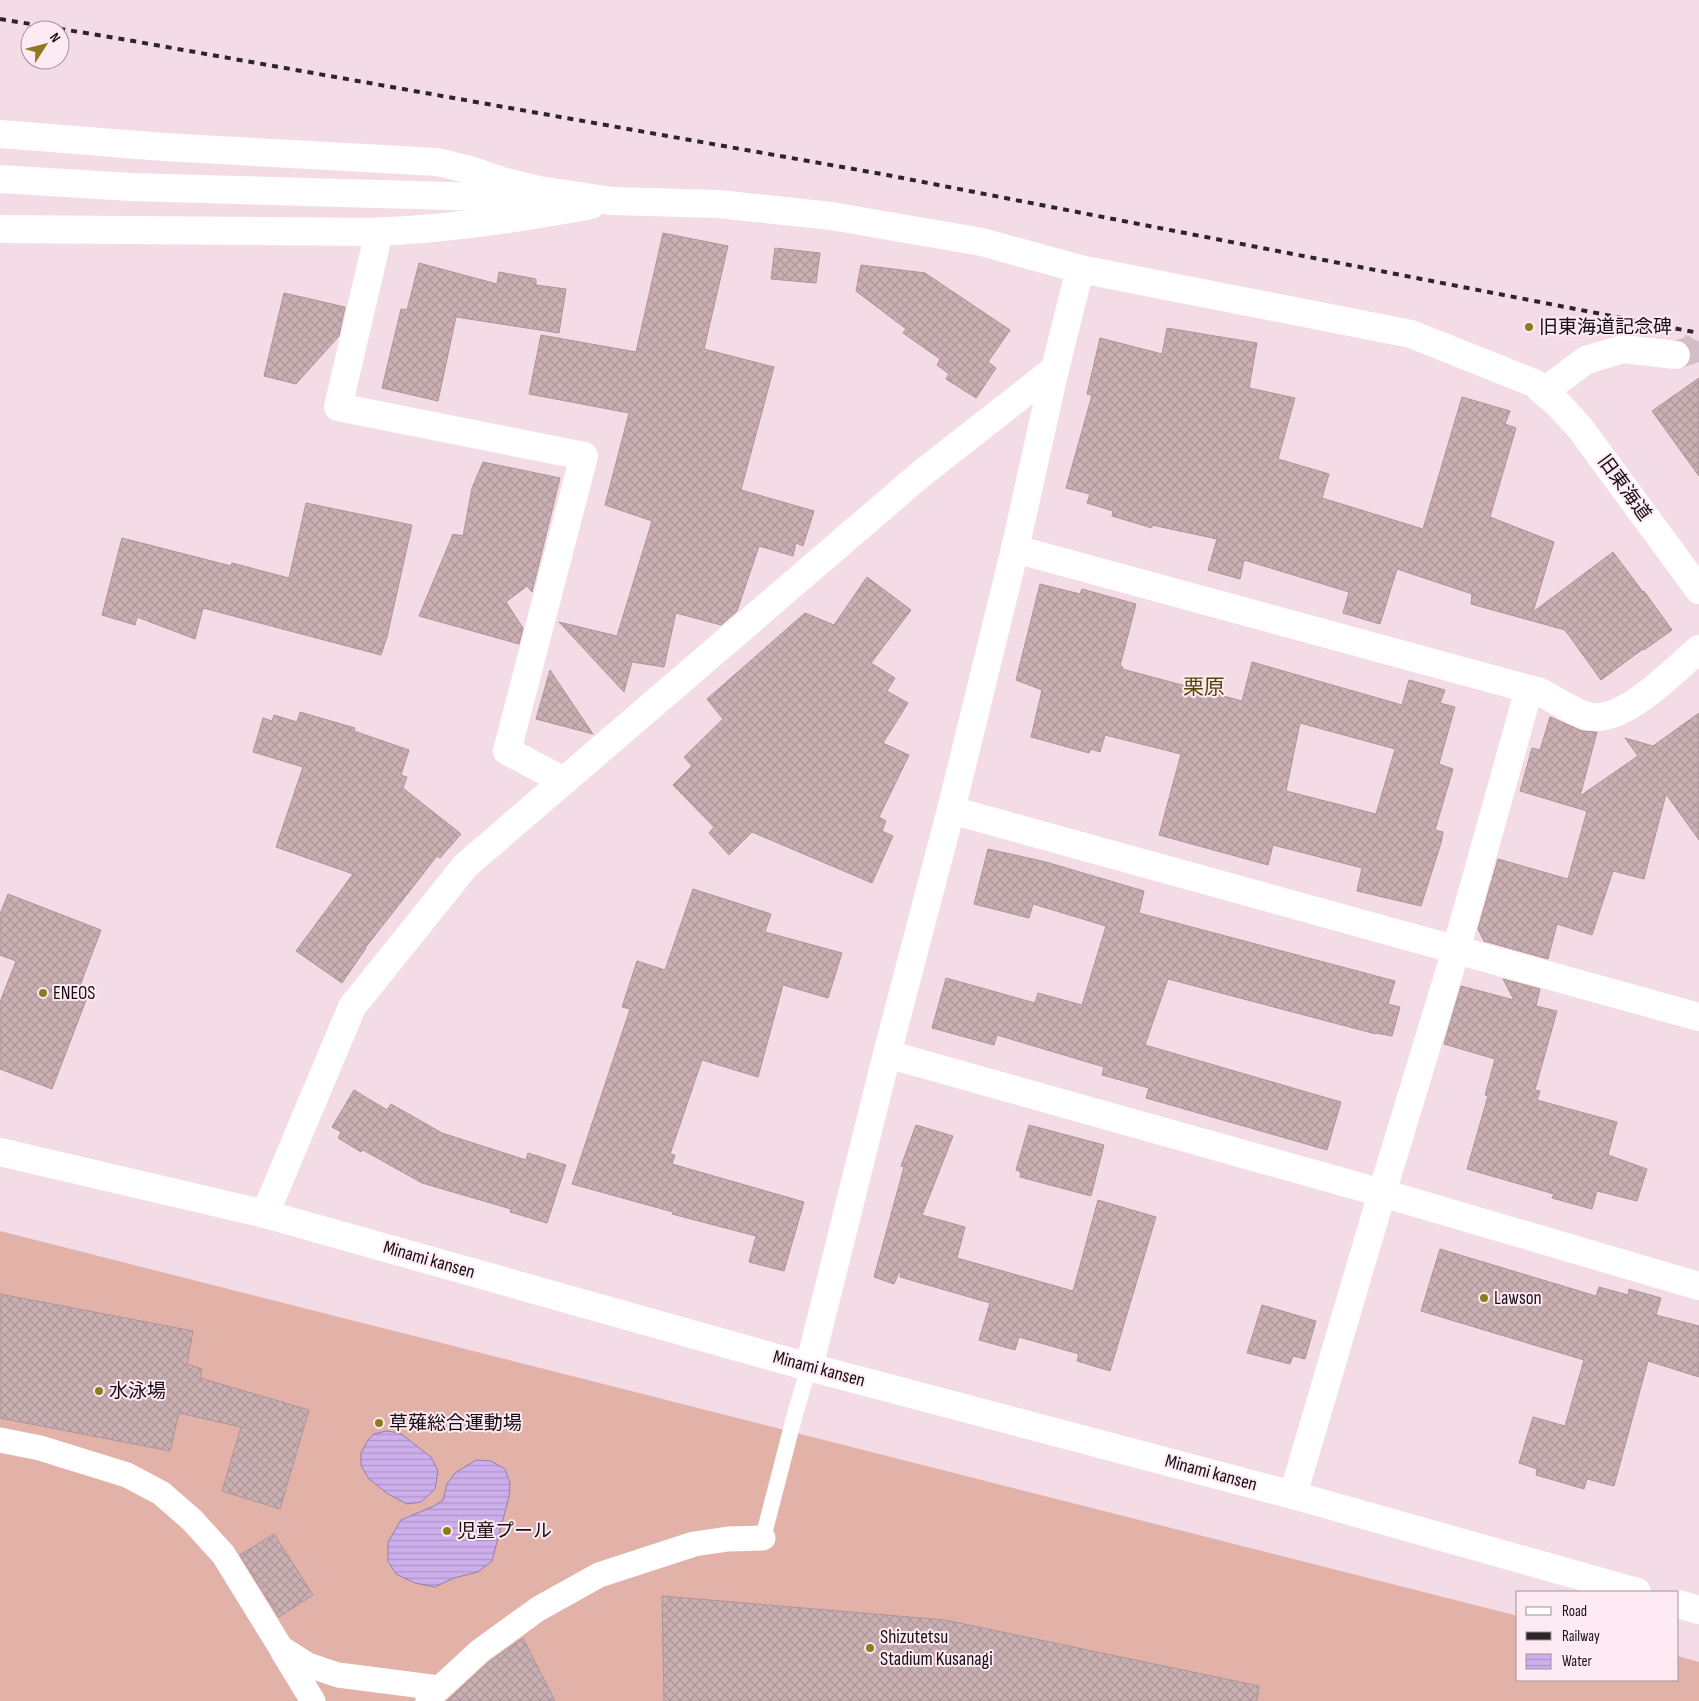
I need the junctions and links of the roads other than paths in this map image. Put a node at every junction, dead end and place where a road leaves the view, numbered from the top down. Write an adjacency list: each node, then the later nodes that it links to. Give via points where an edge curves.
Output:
1 (0, 134): 3 (street, via 438,162 539,190)
2 (0, 179): 3 (street, via 131,187)
3 (612, 201): 5 (street, via 476,225); 6 (street, 旧東海道, via 718,204 831,216 982,242)
4 (0, 229): 5 (street)
5 (379, 232): 14 (street, via 338,407 584,456 506,751)
6 (1080, 269): 8 (street); 9 (street, 旧東海道, via 1411,334 1534,384)
7 (1676, 355): 9 (street, via 1623,349 1586,360)
8 (1055, 369): 10 (street); 14 (street, via 921,474)
9 (1543, 392): 11 (street, 旧東海道, via 1580,428)
10 (1015, 550): 13 (street); 15 (street)
11 (1699, 590)
12 (1699, 649): 13 (street, via 1634,704 1613,715 1588,717)
13 (1530, 690): 16 (street)
14 (564, 780): 21 (street, via 466,865 352,1007)
15 (951, 810): 16 (street); 18 (street)
16 (1456, 950): 17 (street); 20 (street)
17 (1699, 1017)
18 (887, 1054): 20 (street); 23 (street)
19 (0, 1152): 21 (street, Minami kansen)
20 (1382, 1193): 22 (street); 25 (street)
21 (265, 1214): 23 (street, Minami kansen)
22 (1699, 1286)
23 (809, 1367): 25 (street, Minami kansen); 26 (lane)
24 (0, 1440): 30 (street, via 40,1448 127,1475 161,1493 224,1554)
25 (1294, 1495): 27 (street, Minami kansen)
26 (763, 1538): 31 (street, via 694,1544 599,1575 538,1609 480,1651)
27 (1633, 1591)
28 (1679, 1604): 29 (street)
29 (1699, 1610)
30 (281, 1648): 31 (street, via 308,1665 338,1675); 32 (street)
31 (433, 1695)
32 (313, 1701)

